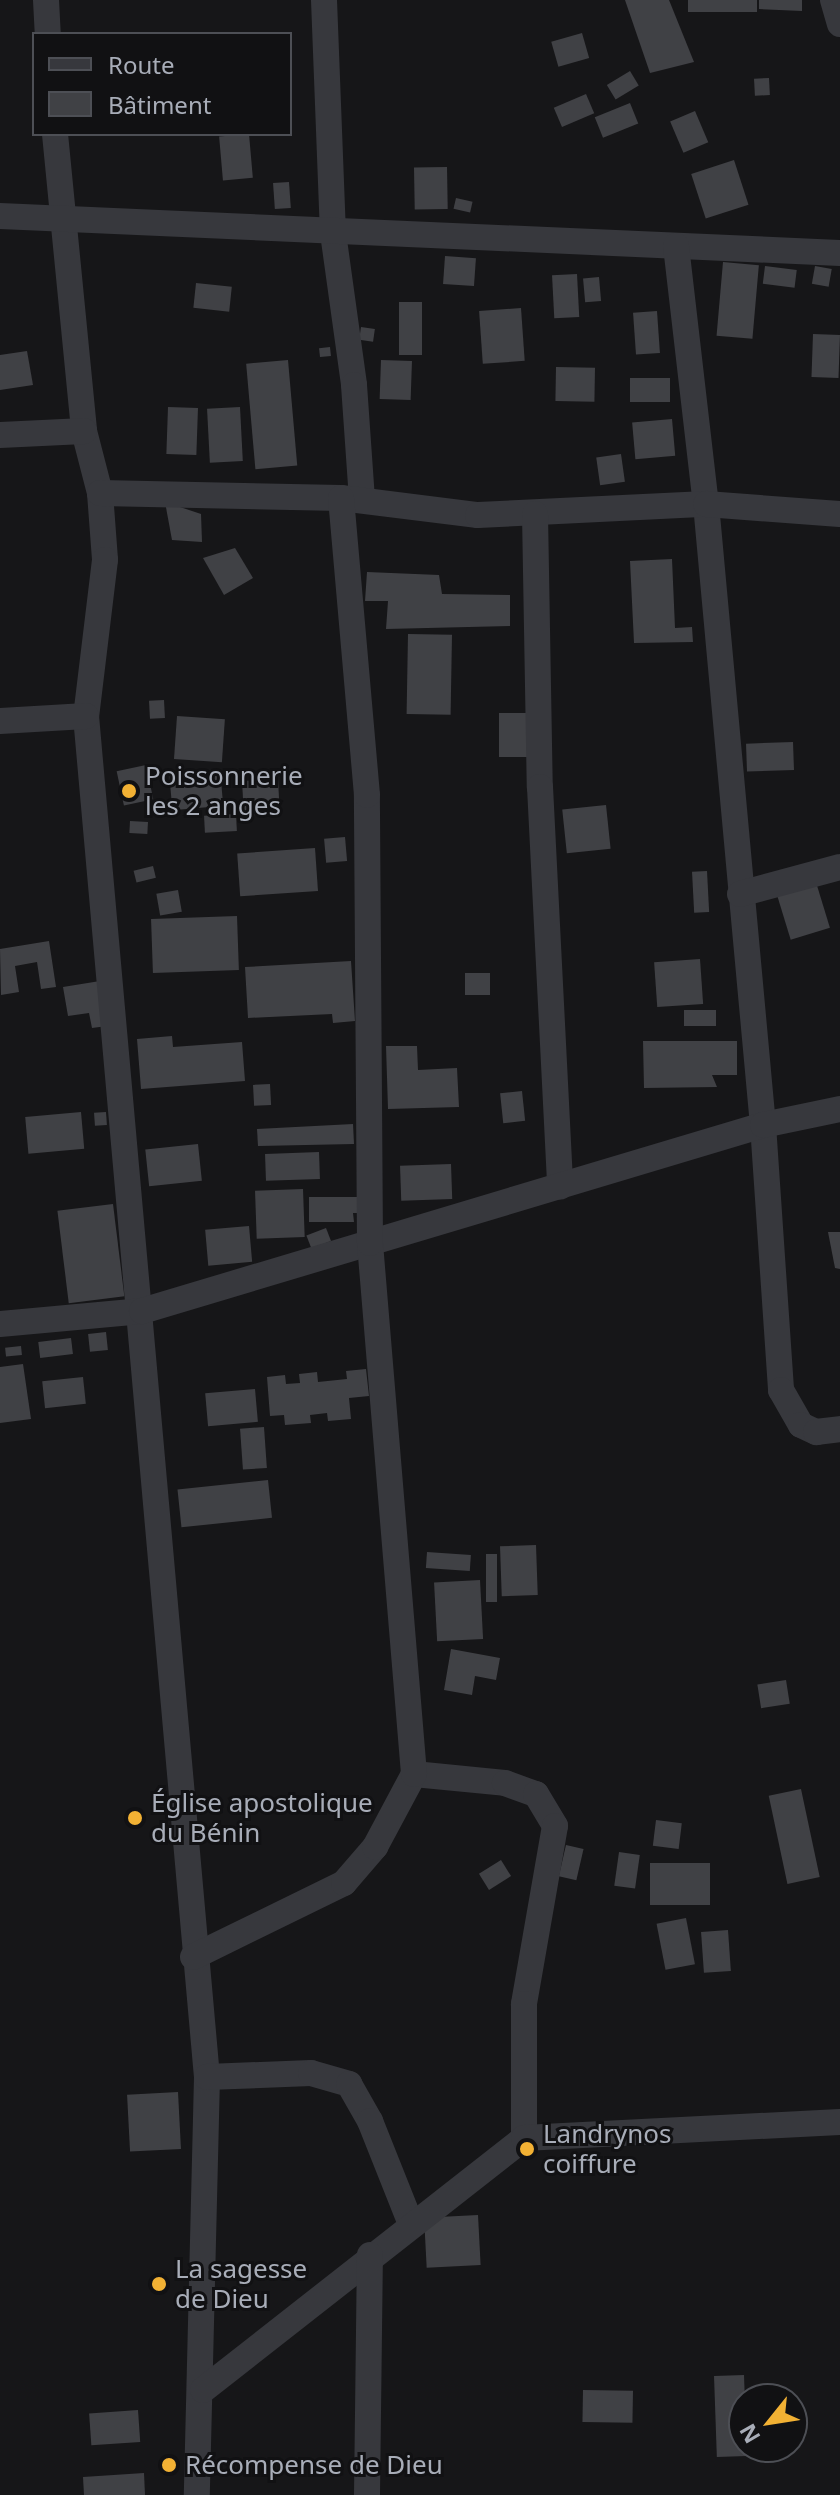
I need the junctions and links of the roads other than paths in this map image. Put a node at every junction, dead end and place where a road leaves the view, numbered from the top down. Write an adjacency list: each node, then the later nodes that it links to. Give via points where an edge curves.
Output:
1 (46, 0): 5 (street)
2 (324, 0): 9 (street)
3 (833, 0): 4 (street)
4 (840, 24)
5 (48, 32)
6 (55, 136): 8 (street)
7 (0, 216): 8 (street)
8 (60, 221): 9 (street); 12 (street)
9 (333, 233): 10 (street); 15 (street, via 354,385)
10 (676, 246): 11 (street); 16 (street)
11 (840, 253)
12 (84, 431): 13 (street); 14 (street)
13 (0, 435)
14 (100, 493): 15 (street); 19 (street, via 105,560)
15 (352, 499): 17 (street, via 442,512); 26 (street, via 367,795)
16 (706, 504): 17 (street); 18 (street); 22 (street)
17 (535, 514): 25 (street, via 540,787)
18 (840, 514)
19 (86, 716): 20 (street); 27 (street)
20 (0, 721)
21 (840, 867): 22 (street)
22 (740, 894): 24 (street)
23 (840, 1109): 24 (street)
24 (763, 1125): 25 (street); 29 (street, via 781,1390 801,1425 816,1432)
25 (560, 1186): 26 (street)
26 (370, 1243): 27 (street); 30 (street)
27 (142, 1311): 28 (street); 31 (street)
28 (0, 1324)
29 (840, 1429)
30 (414, 1774): 31 (street, via 375,1847 344,1883); 34 (street, via 505,1783 536,1794 555,1826 524,2004)
31 (193, 1957): 32 (street)
32 (207, 2077): 35 (street, via 311,2073 349,2084 370,2121); 37 (street)
33 (840, 2122): 34 (street)
34 (524, 2138): 35 (street)
35 (411, 2224): 36 (street)
36 (370, 2255): 37 (street); 39 (street)
37 (203, 2390): 38 (street)
38 (197, 2495)
39 (367, 2495)

